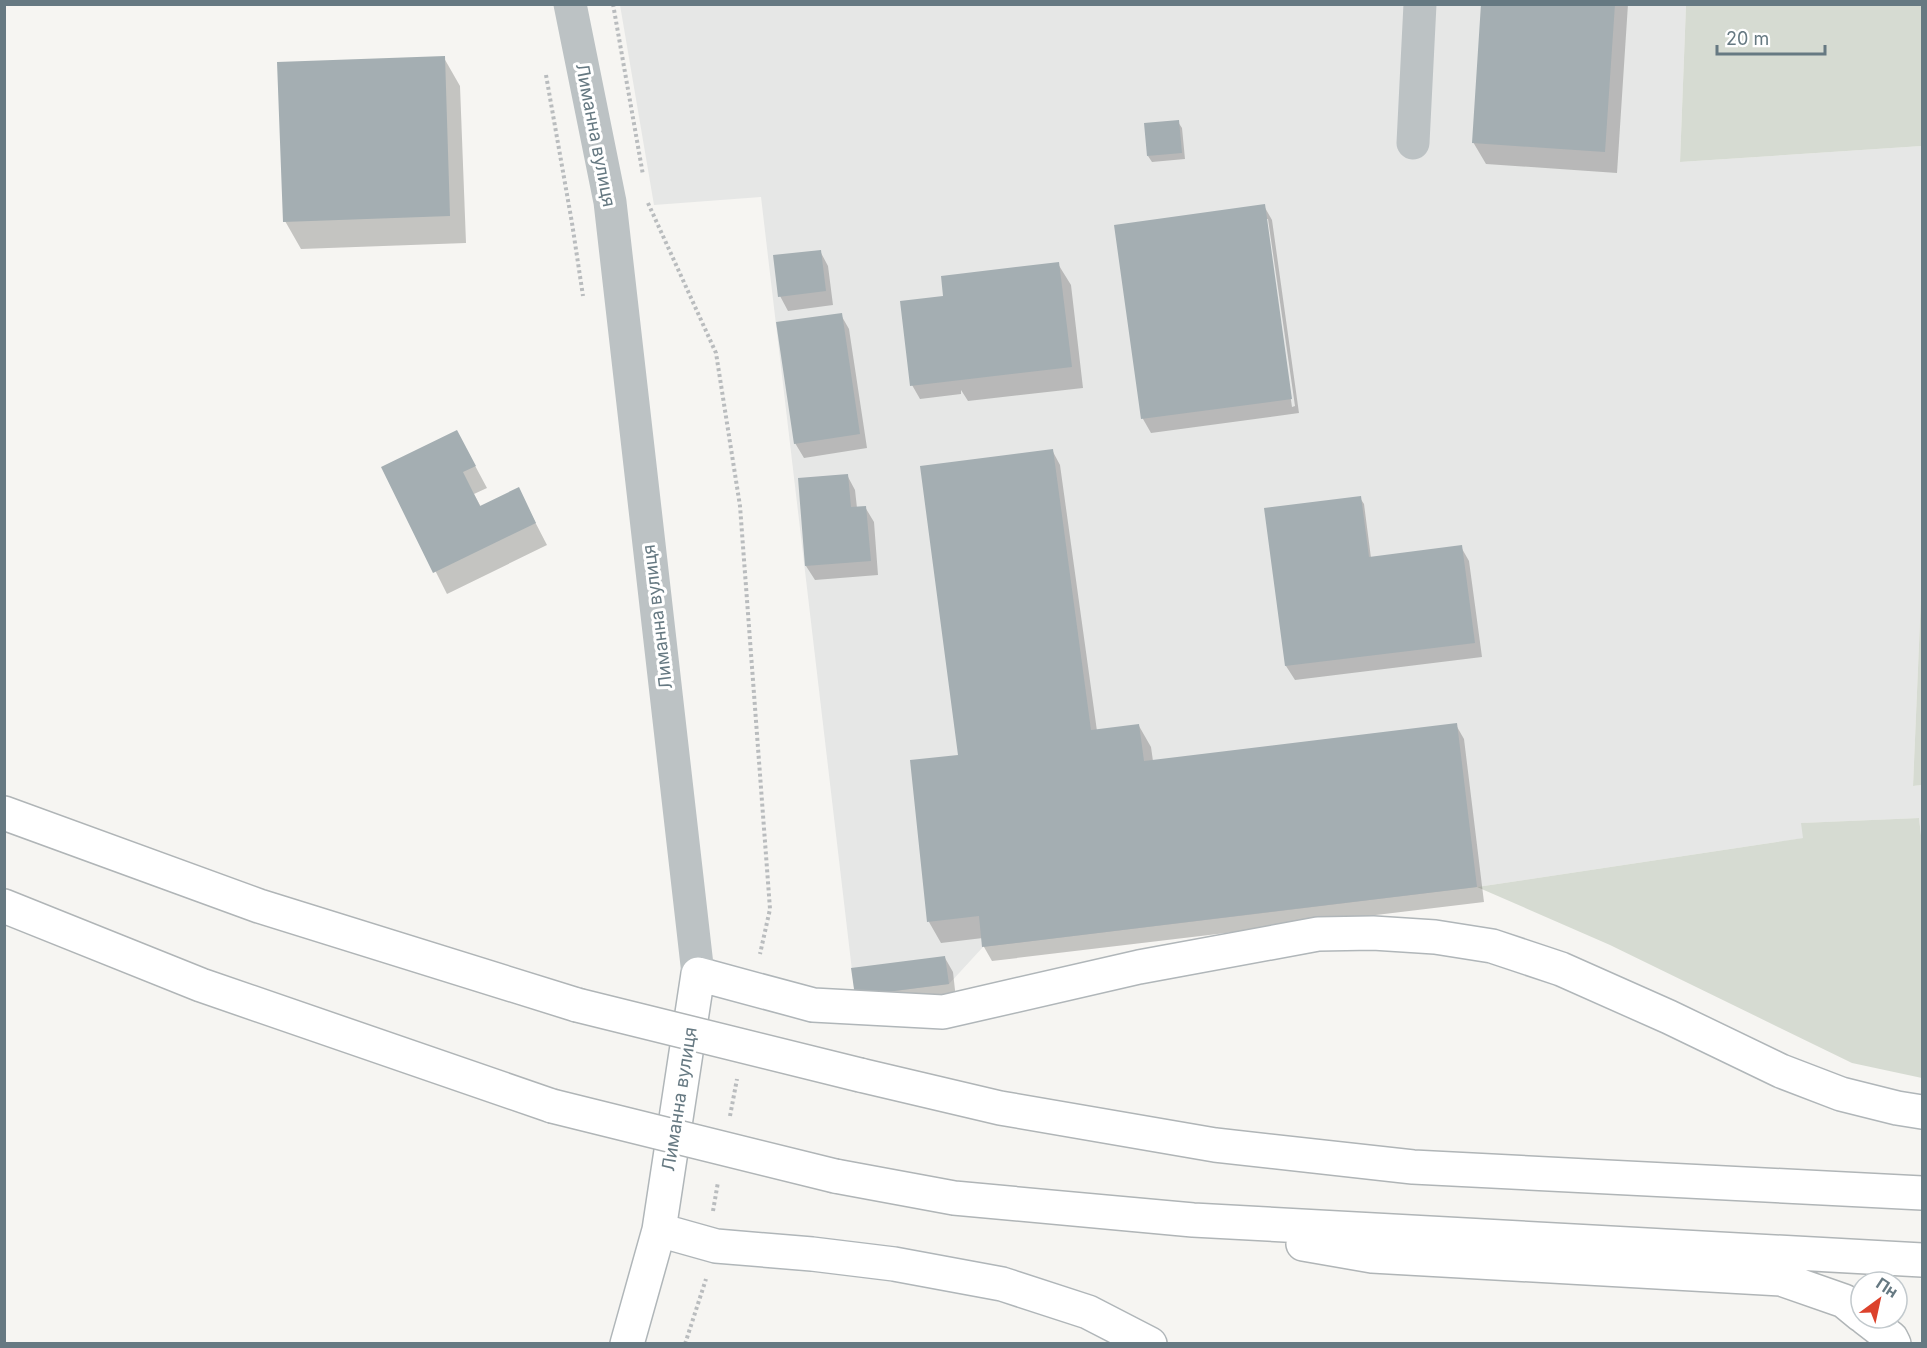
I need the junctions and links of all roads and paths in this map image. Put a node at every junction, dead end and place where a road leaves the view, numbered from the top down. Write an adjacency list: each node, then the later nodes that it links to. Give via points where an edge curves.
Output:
1 (570, 4): 11 (street, Лиманна вулиця, via 610,202)
2 (613, 4): 6 (path)
3 (1420, 4): 5 (street)
4 (545, 74): 8 (path)
5 (1413, 143)
6 (645, 185)
7 (647, 197): 12 (path, via 716,353 740,506 770,909)
8 (584, 305)
9 (4, 813): 18 (main road, bridge, via 259,906 577,1005 1000,1108 1215,1145 1413,1167)
10 (4, 906): 21 (main road, bridge, via 201,985 552,1106 835,1176 954,1198)
11 (698, 974): 12 (main road); 22 (main road, Лиманна вулиця)
12 (753, 988): 14 (main road, via 813,1005 943,1012 1139,967 1318,934 1435,937 1492,946 1561,969 1781,1071 1831,1090)
13 (738, 1071): 15 (path)
14 (1923, 1112)
15 (730, 1118)
16 (1923, 1171): 18 (main road)
17 (719, 1177): 20 (path)
18 (1712, 1183): 19 (main road)
19 (1923, 1193)
20 (713, 1212)
21 (1192, 1220): 23 (main road); 25 (main road, via 1372,1256 1781,1279)
22 (658, 1230): 27 (main road, Лиманна вулиця); 29 (main road, via 716,1246 894,1264 1002,1284 1088,1312)
23 (1923, 1260)
24 (701, 1293): 28 (path)
25 (1849, 1306)
26 (1881, 1330): 30 (main road)
27 (627, 1344)
28 (685, 1344)
29 (1150, 1344)
30 (1894, 1344)

